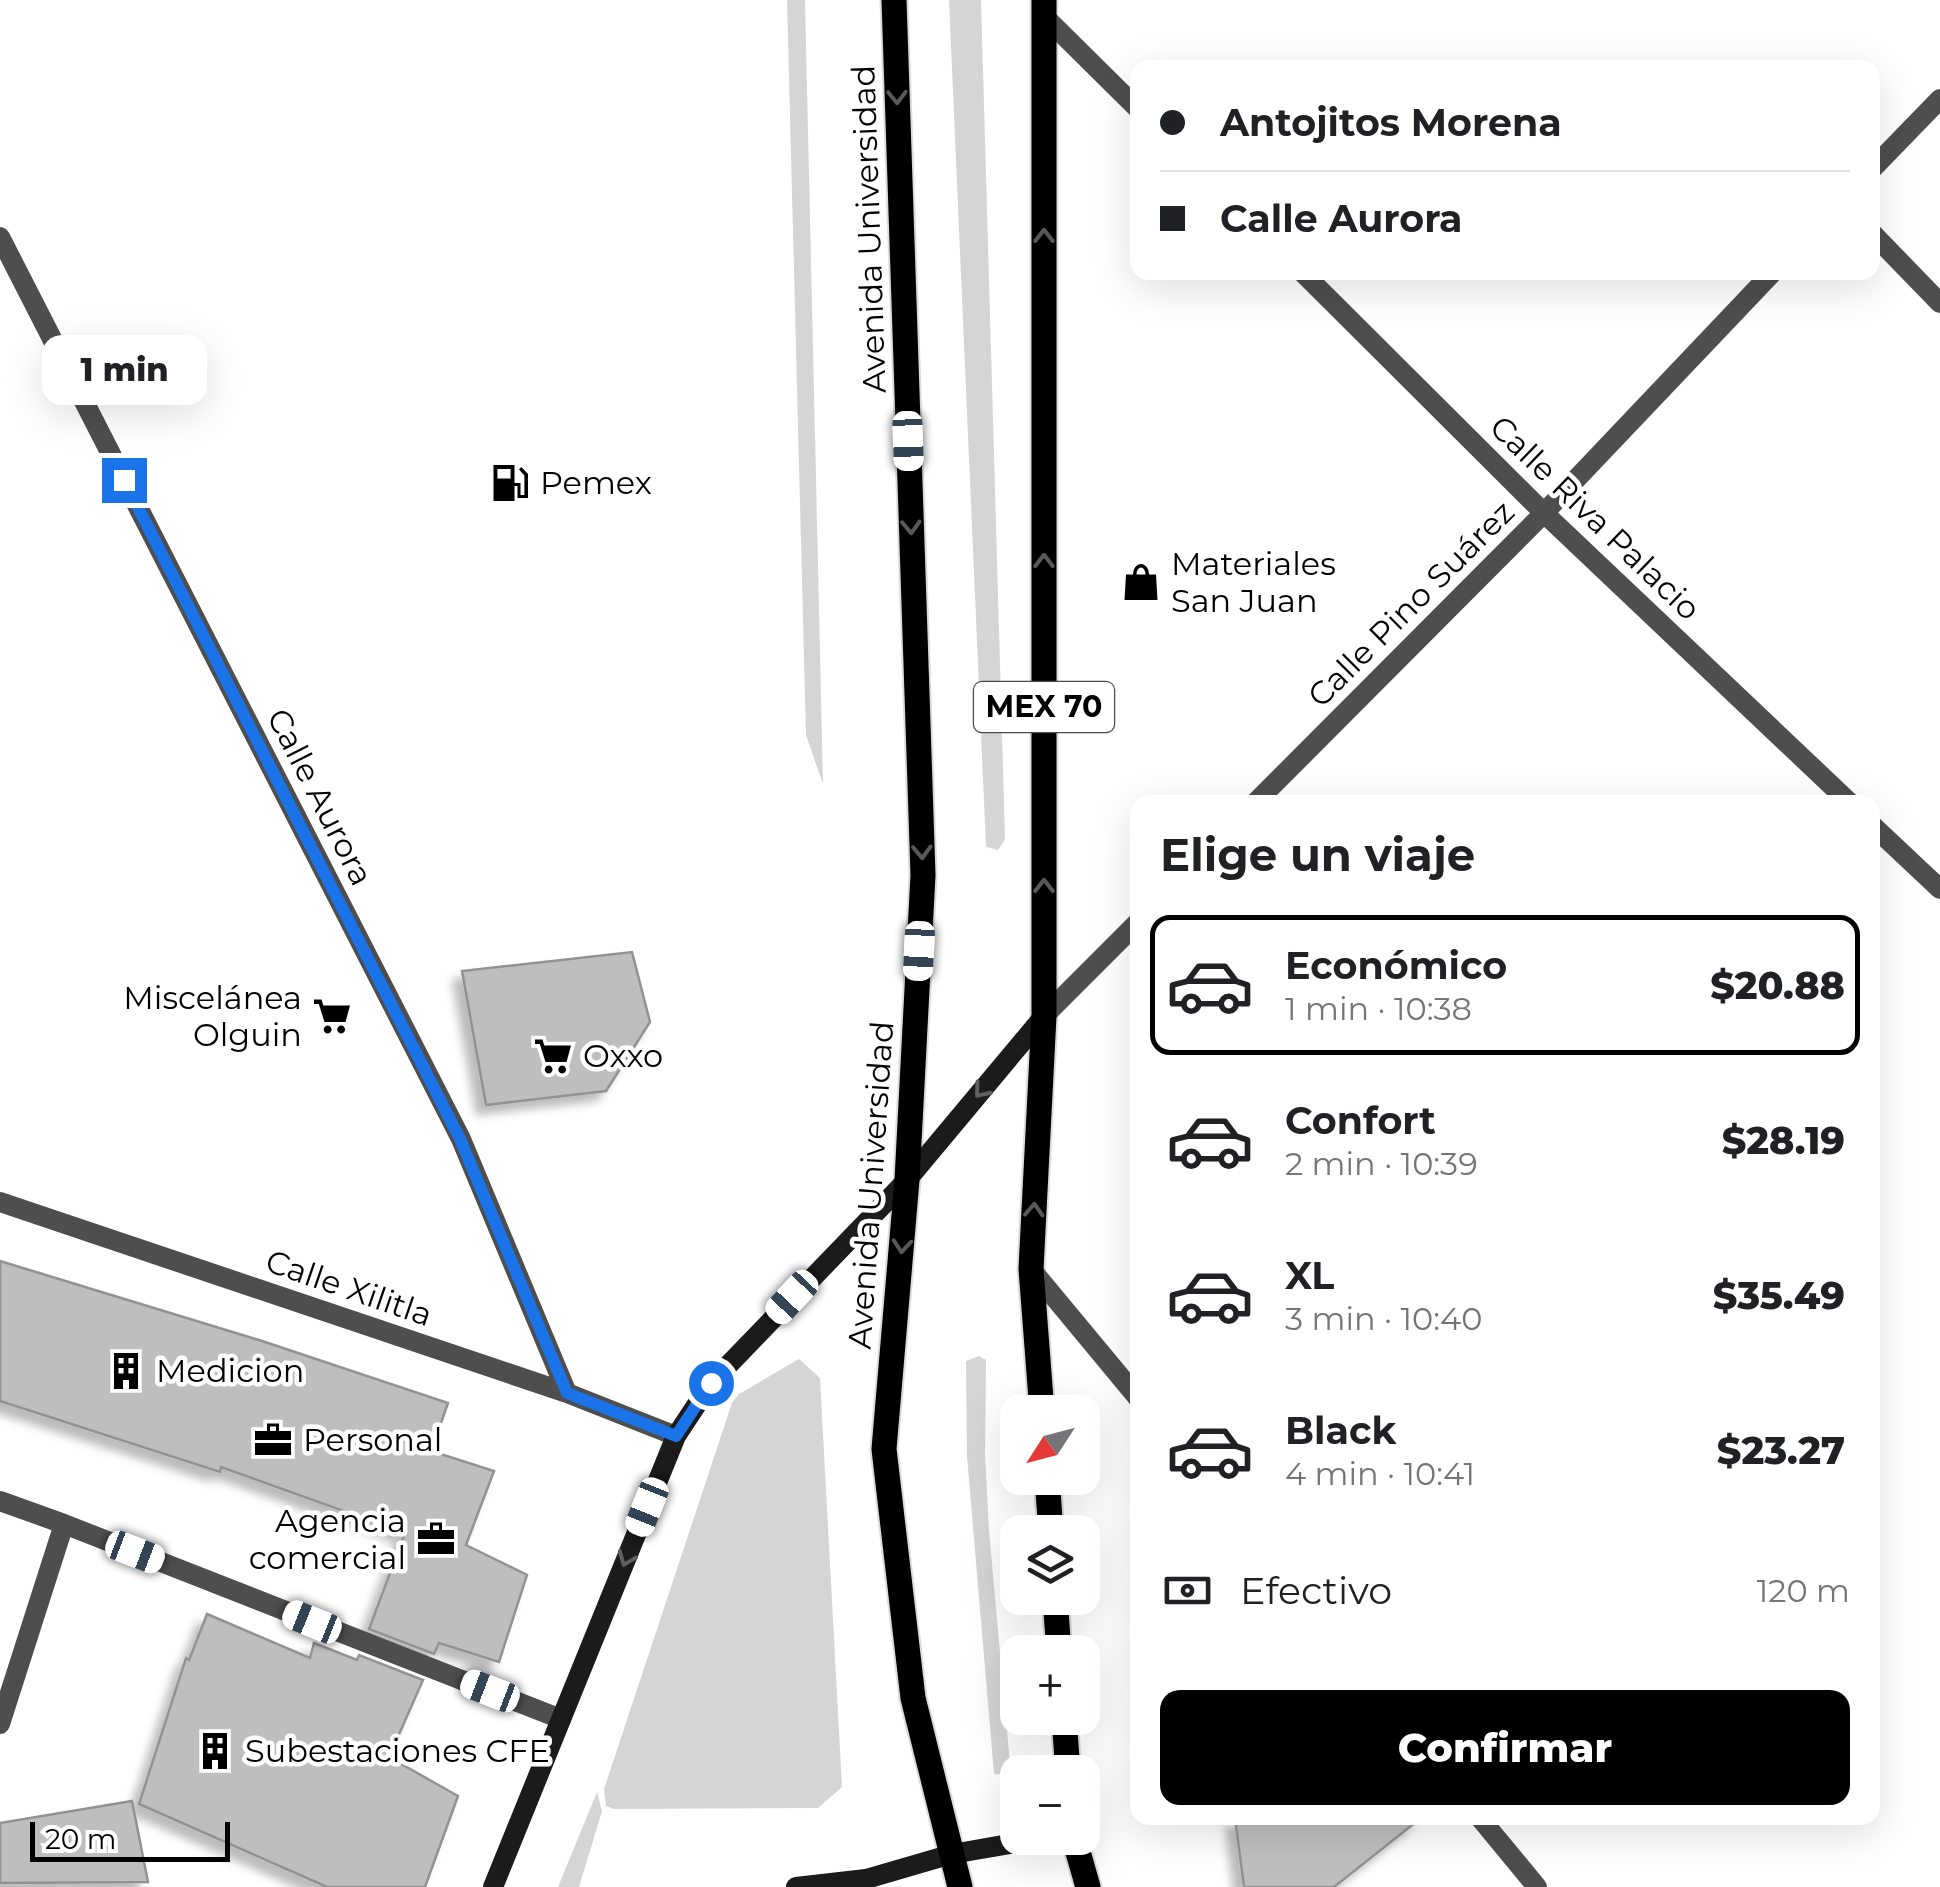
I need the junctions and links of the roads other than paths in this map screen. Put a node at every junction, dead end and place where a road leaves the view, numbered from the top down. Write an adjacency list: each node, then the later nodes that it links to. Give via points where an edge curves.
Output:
1 (894, 0): 18 (main road, Avenida Universidad, one-way to 18, via 923,874)
2 (1044, 8): 4 (street); 17 (main road, MEX 70, one-way to 2)
3 (1940, 98): 5 (street)
4 (1130, 100)
5 (1880, 161)
6 (0, 238): 22 (street, Calle Aurora, via 460,1139)
7 (1880, 240): 10 (street)
8 (1310, 280): 11 (street, Calle Riva Palacio)
9 (1765, 280): 11 (street, Calle Pino Suárez)
10 (1940, 303)
11 (1544, 513): 12 (street, Calle Pino Suárez); 13 (street, Calle Riva Palacio)
12 (1263, 795)
13 (1842, 795)
14 (1880, 833): 15 (street)
15 (1940, 889)
16 (1130, 930): 17 (street)
17 (1044, 1016): 18 (main road, one-way to 18); 20 (main road, MEX 70, one-way to 17)
18 (907, 1180): 24 (main road, via 711,1383); 31 (main road, Avenida Universidad, one-way to 31, via 884,1450 913,1698)
19 (0, 1202): 22 (street, Calle Xilitla)
20 (1031, 1268): 21 (street); 23 (main road, MEX 70)
21 (1130, 1388)
22 (567, 1393): 24 (street, Calle Xilitla)
23 (1041, 1395)
24 (676, 1436): 27 (main road, one-way to 27)
25 (0, 1501): 26 (street)
26 (64, 1524): 27 (street); 28 (street)
27 (561, 1719): 33 (main road)
28 (0, 1724)
29 (1486, 1825): 37 (street)
30 (1000, 1846): 31 (main road)
31 (952, 1854): 34 (main road, via 866,1880); 35 (main road, Avenida Universidad)
32 (1079, 1855): 36 (main road)
33 (493, 1887)
34 (796, 1887)
35 (960, 1887)
36 (1088, 1887)
37 (1537, 1887)

